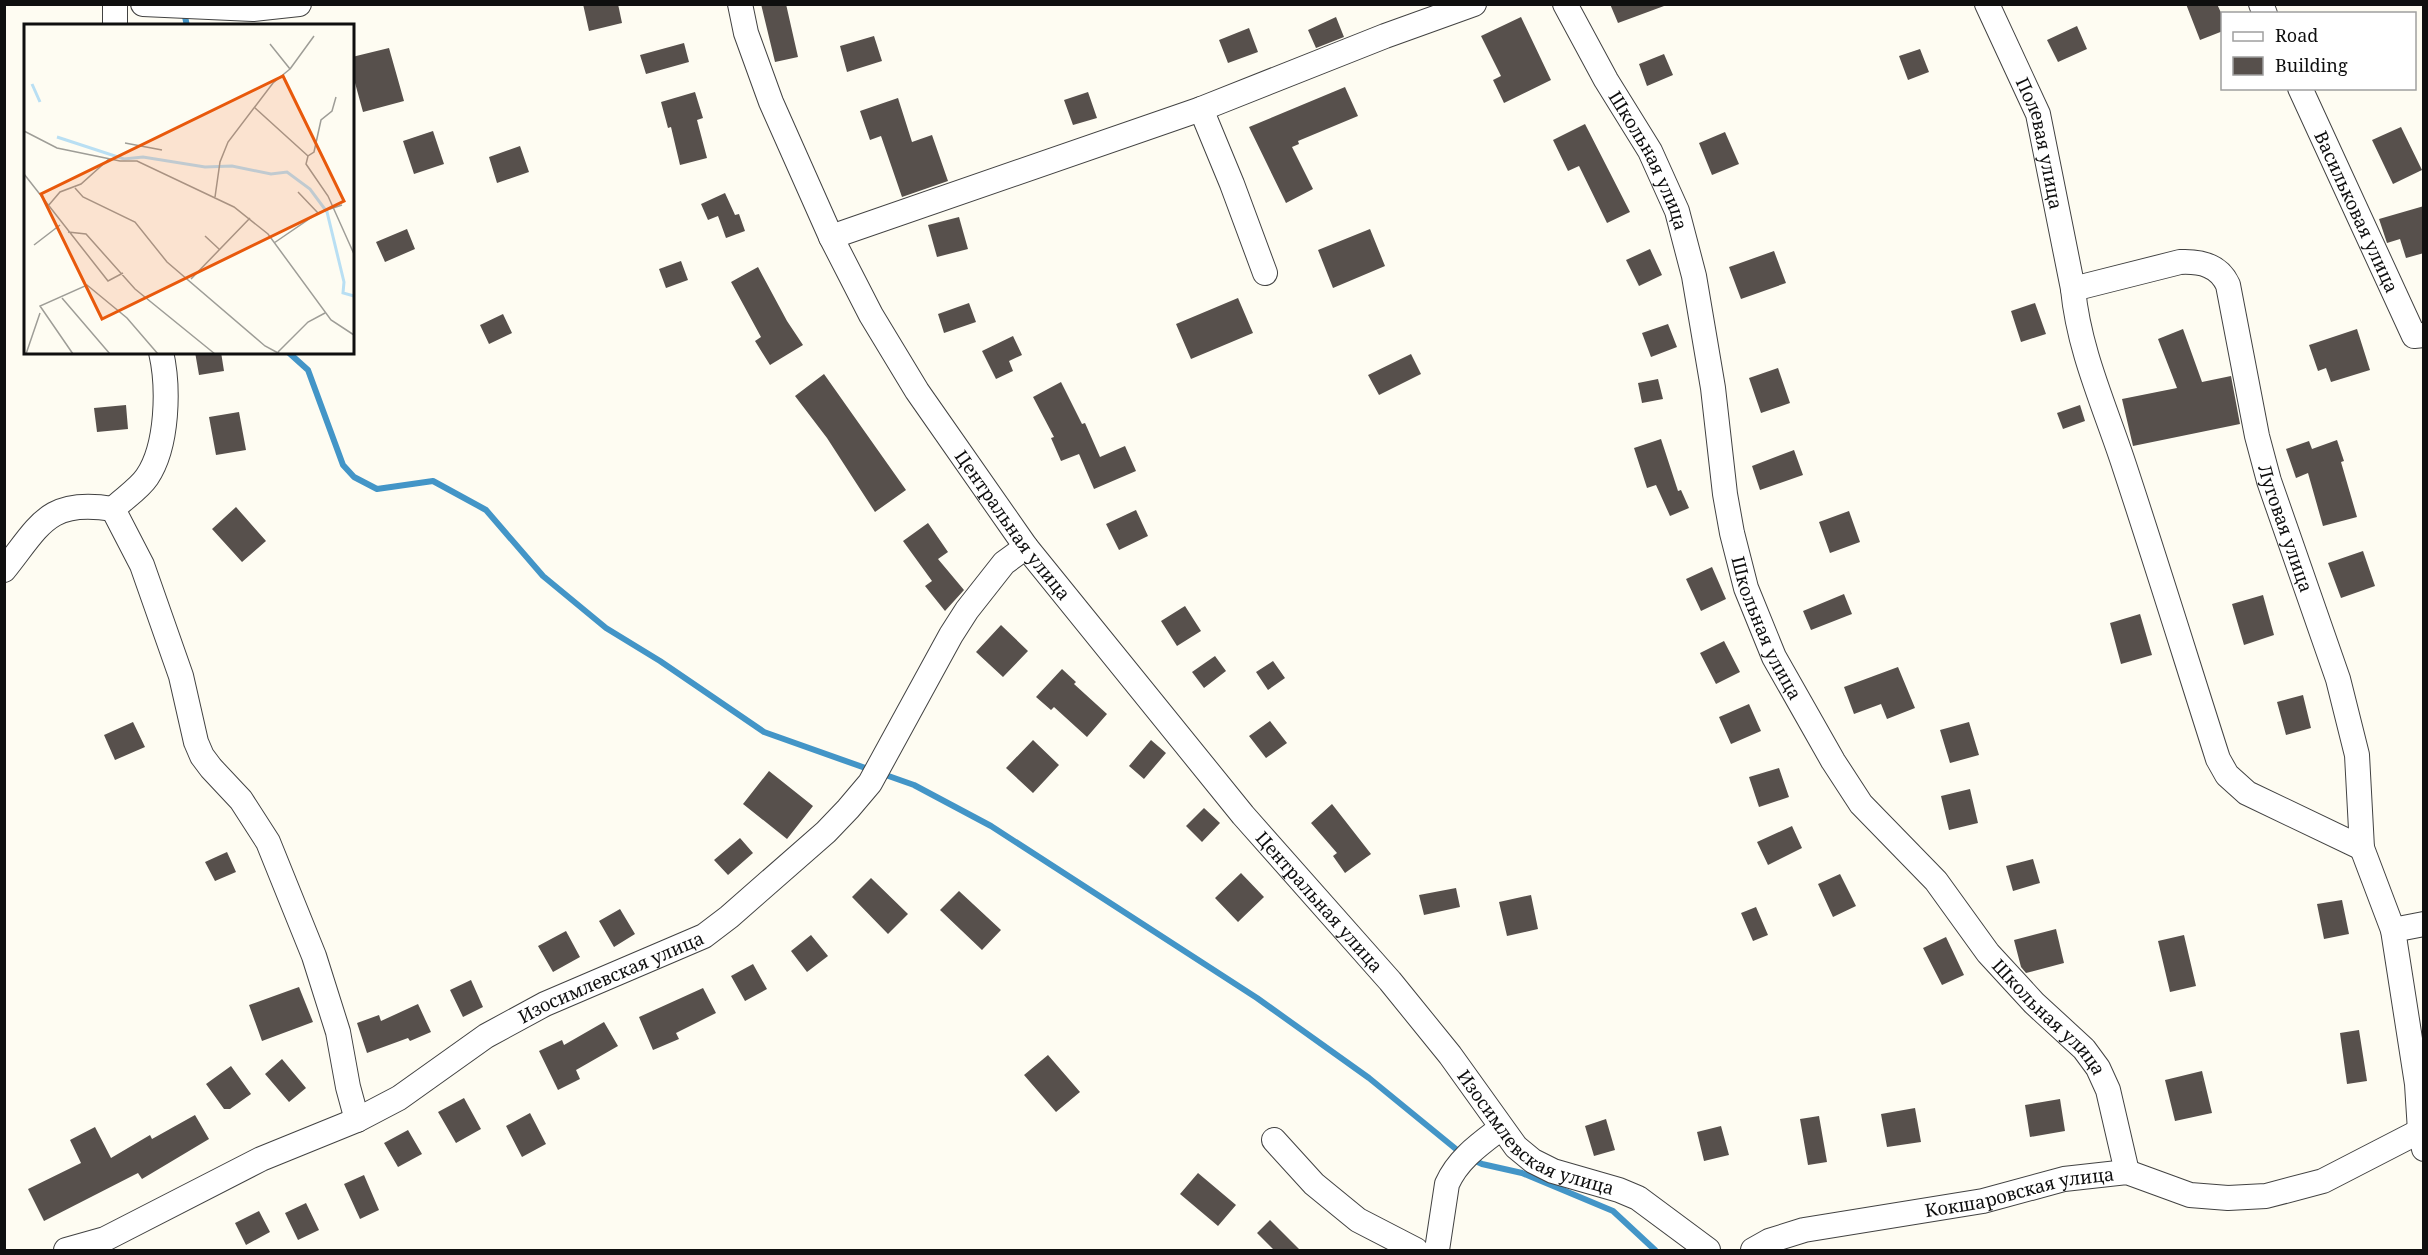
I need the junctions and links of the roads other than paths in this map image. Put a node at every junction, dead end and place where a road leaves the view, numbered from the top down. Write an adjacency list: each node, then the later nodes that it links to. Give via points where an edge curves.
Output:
1 (115, 4): 9 (street)
2 (143, 4): 8 (street)
3 (299, 4): 8 (street)
4 (740, 4): 12 (street, Центральная улица, via 746,33 771,102)
5 (1474, 4): 11 (street)
6 (1565, 4): 28 (street, Школьная улица, via 1650,151 1677,211 1694,276 1732,533 1746,588 1774,657 1861,804 1936,881 1988,953 2084,1049 2098,1068 2108,1090)
7 (1987, 4): 14 (street, Полевая улица, via 2038,114)
8 (255, 17)
9 (115, 24)
10 (2301, 90): 15 (street, Васильковая улица)
11 (1201, 109): 12 (street); 13 (street)
12 (831, 237): 18 (street, Центральная улица, via 871,315 917,391)
13 (1265, 273)
14 (2073, 289): 20 (street, Полевая улица, via 2075,315 2088,364 2218,759 2227,775 2247,793); 20 (street, Луговая улица, via 2180,262 2208,264 2224,277 2269,481 2338,679 2357,755)
15 (2419, 335)
16 (161, 354): 17 (street, via 167,409 159,448 147,477)
17 (113, 509): 19 (street, via 68,507 46,517); 24 (street, via 142,566 182,676 196,742 211,768 242,800 268,842 314,956 338,1032)
18 (1026, 547): 23 (street, Центральная улица, via 1236,806); 24 (street, Изосимлевская улица, via 1004,563 967,610 870,783 826,832 729,917 682,947 555,999 496,1030 399,1098)
19 (4, 570)
20 (2362, 848): 22 (street, Луговая улица)
21 (2424, 924): 22 (street)
22 (2393, 930): 27 (street, Луговая улица)
23 (1390, 981): 25 (street, Изосимлевская улица, via 1450,1055)
24 (357, 1120): 29 (street, Изосимлевская улица, via 261,1159 105,1239)
25 (1501, 1128): 31 (street, via 1472,1151 1451,1175); 32 (street, Изосимлевская улица, via 1516,1148 1533,1161 1638,1198)
26 (1274, 1140): 30 (street, via 1314,1184 1358,1220)
27 (2422, 1140): 28 (street, Кокшаровская улица, via 2323,1181 2266,1196 2190,1195)
28 (2127, 1173): 33 (street, Кокшаровская улица, via 2064,1179 1983,1201 1804,1230 1769,1241)
29 (66, 1251)
30 (1416, 1251)
31 (1437, 1251)
32 (1708, 1251)
33 (1753, 1251)

